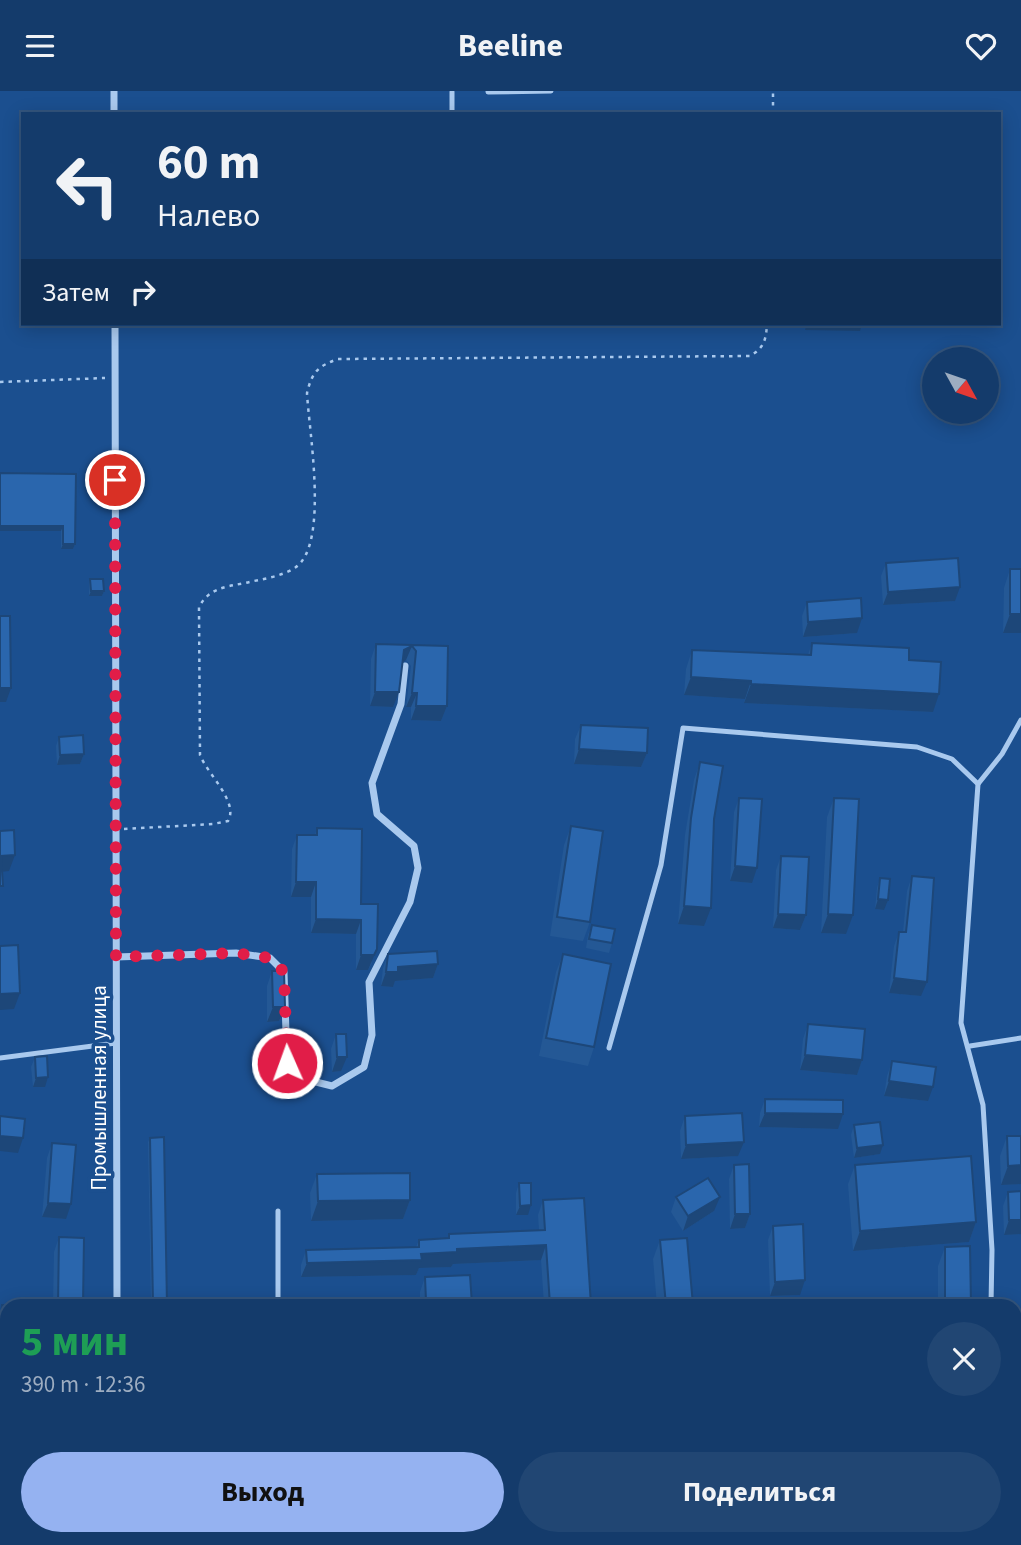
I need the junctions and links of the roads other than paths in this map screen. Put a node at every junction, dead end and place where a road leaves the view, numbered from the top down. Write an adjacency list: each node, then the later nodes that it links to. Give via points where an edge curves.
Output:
1 (114, 91): 5 (street)
2 (551, 91): 4 (lane)
3 (452, 92): 6 (lane)
4 (488, 92)
5 (114, 112)
6 (452, 112)
7 (115, 326): 11 (street, Промышленная улица)
8 (405, 666): 11 (street, via 401,704 372,794 377,814 414,846 418,868 410,902 369,982 372,1035 364,1067 331,1086 300,1078 287,1063 284,972 270,958 236,953)
9 (1021, 720): 10 (lane)
10 (978, 784): 14 (lane, via 961,1004 961,1023); 15 (lane, via 952,759 917,747 683,728 661,865)
11 (116, 957): 13 (street, Промышленная улица)
12 (1021, 1038): 14 (lane)
13 (116, 1043): 16 (lane); 18 (street, Промышленная улица)
14 (970, 1046): 20 (lane, via 983,1105)
15 (610, 1048)
16 (0, 1058)
17 (278, 1211): 19 (lane)
18 (117, 1299)
19 (278, 1299)
20 (991, 1299)

